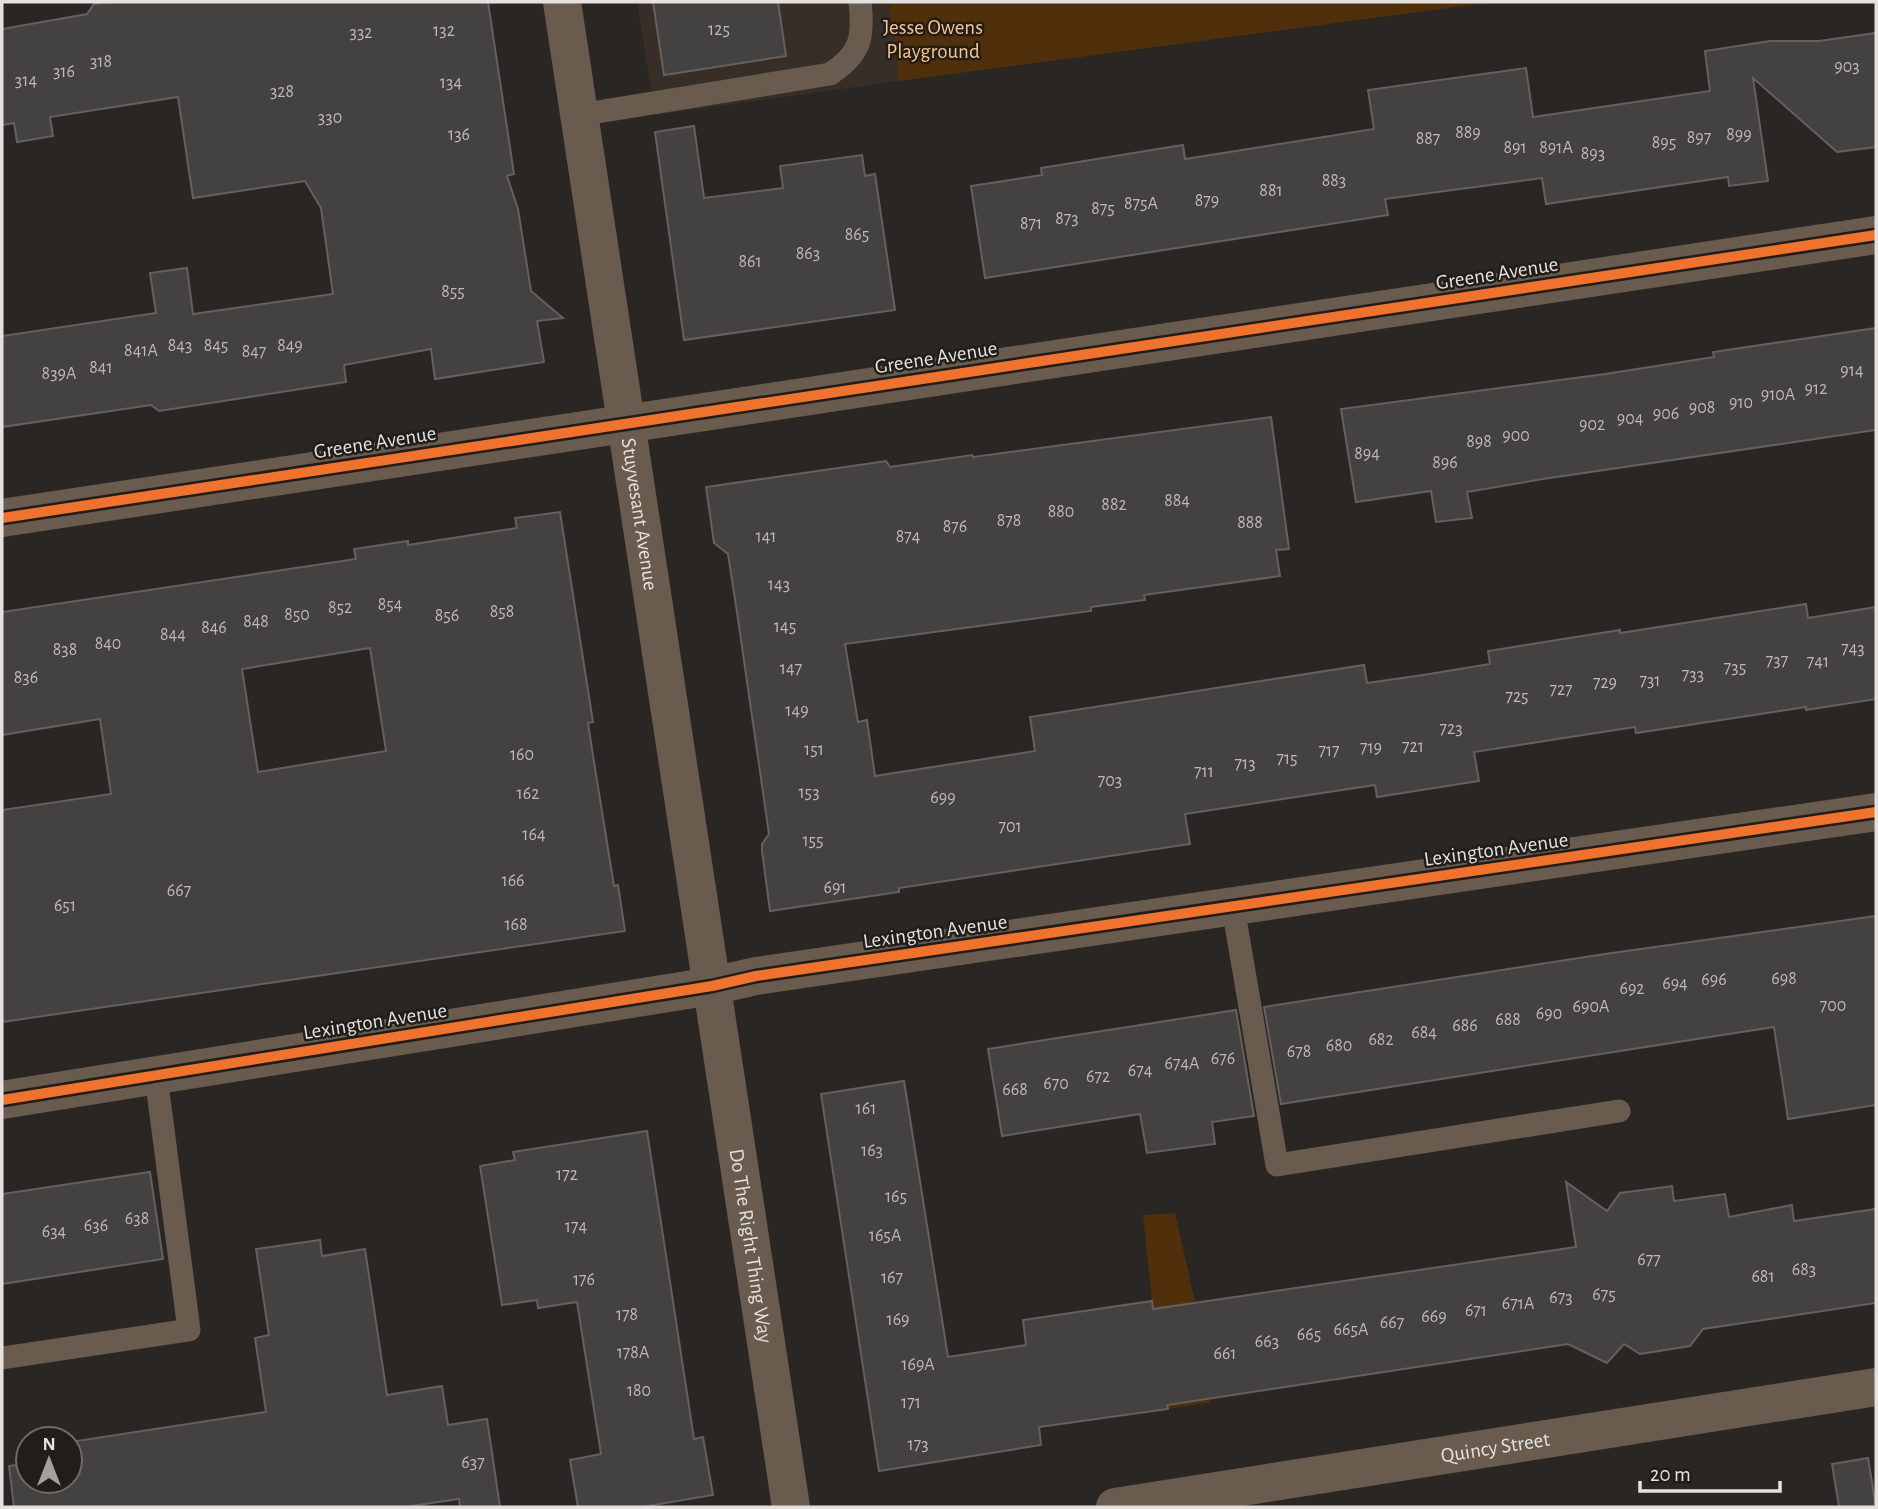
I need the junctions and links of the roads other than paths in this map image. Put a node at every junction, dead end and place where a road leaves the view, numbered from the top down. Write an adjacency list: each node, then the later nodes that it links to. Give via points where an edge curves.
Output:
1 (562, 2): 3 (street, Stuyvesant Avenue)
2 (860, 2): 3 (lane, via 863,26 858,47 848,62 830,74)
3 (579, 115): 5 (street, Stuyvesant Avenue)
4 (1876, 235): 5 (street, Greene Avenue)
5 (626, 423): 6 (street, Greene Avenue); 9 (street, Stuyvesant Avenue)
6 (2, 517)
7 (1876, 812): 8 (street, Lexington Avenue)
8 (1233, 907): 9 (street, Lexington Avenue); 12 (lane, via 1277,1165)
9 (712, 986): 10 (street, Lexington Avenue); 15 (street, Do The Right Thing Way)
10 (156, 1076): 11 (street, Lexington Avenue); 13 (lane, via 189,1330)
11 (2, 1100)
12 (1619, 1111)
13 (2, 1358)
14 (1876, 1387): 16 (street, Quincy Street)
15 (791, 1507)
16 (1115, 1507)

